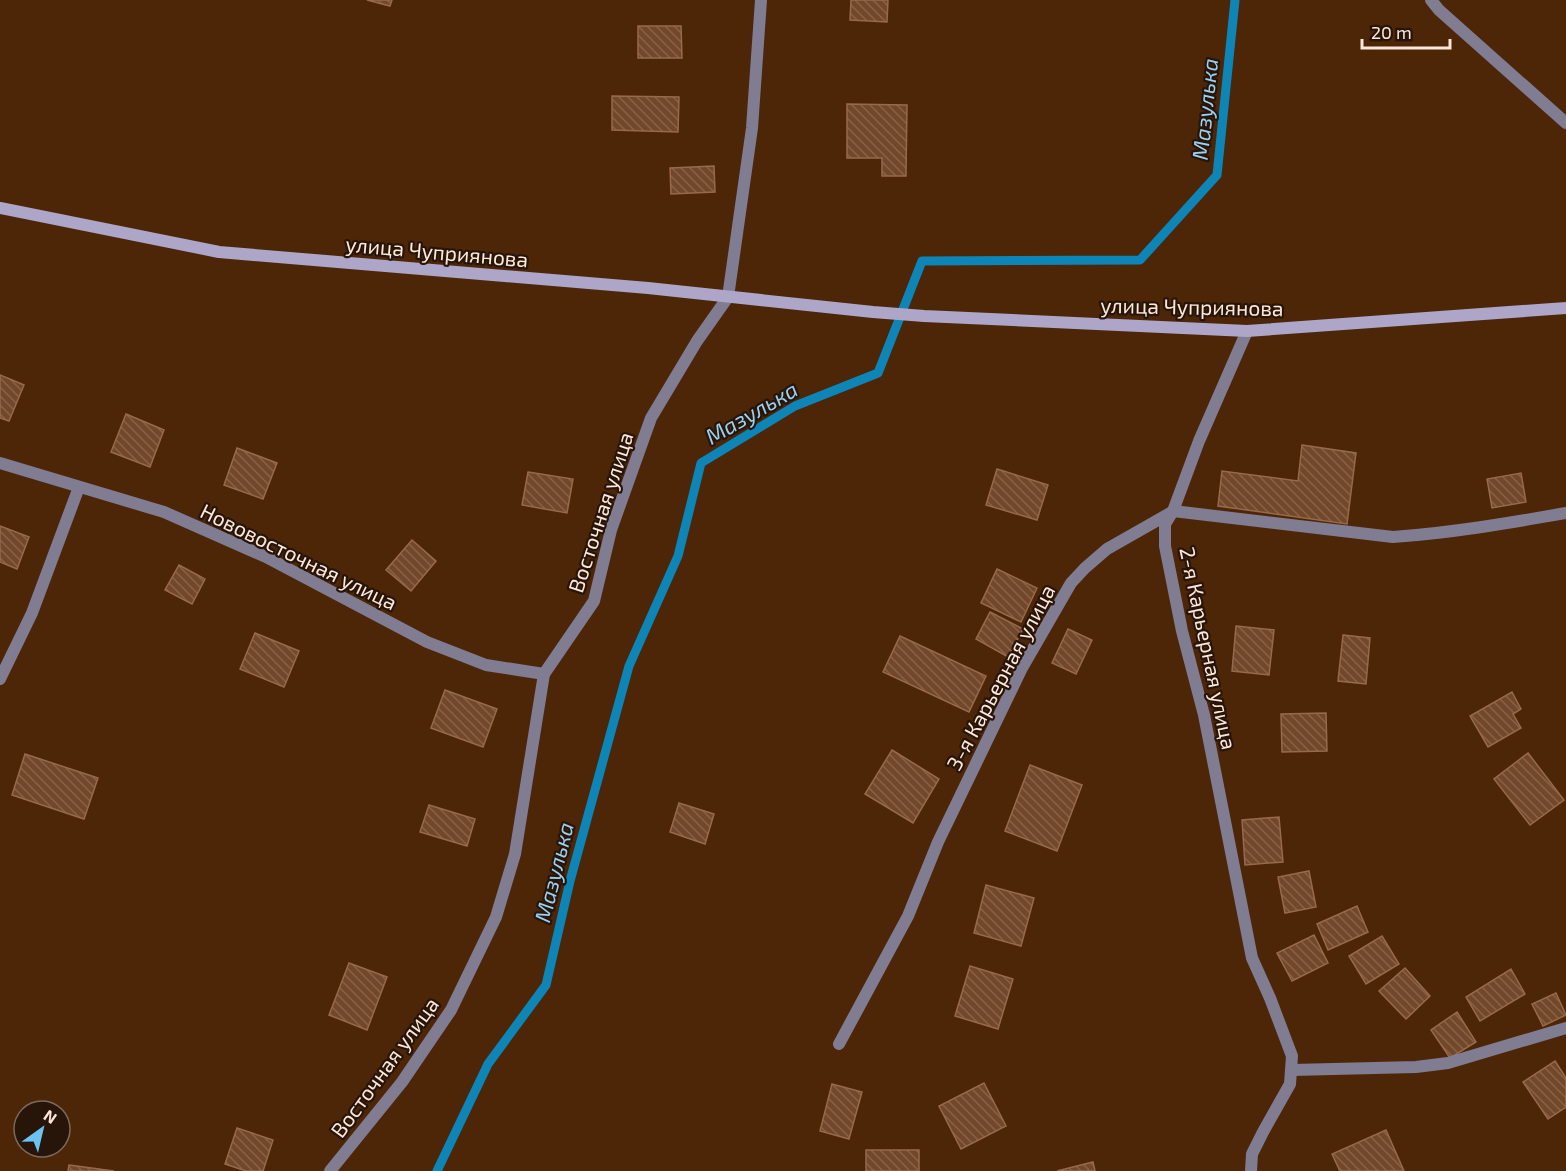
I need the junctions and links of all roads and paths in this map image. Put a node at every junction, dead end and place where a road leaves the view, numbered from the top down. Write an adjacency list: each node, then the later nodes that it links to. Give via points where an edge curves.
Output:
1 (761, 0): 5 (street, Восточная улица, via 752,128)
2 (1431, 0): 3 (street)
3 (1566, 123)
4 (0, 208): 5 (street, улица Чуприянова, via 219,252)
5 (728, 297): 7 (street, улица Чуприянова, via 924,316); 12 (street, Восточная улица, via 651,418 611,530 594,601)
6 (1566, 308): 7 (street, улица Чуприянова)
7 (1247, 331): 10 (street)
8 (0, 463): 9 (street, Нововосточная улица)
9 (79, 487): 12 (street, Нововосточная улица, via 164,512 266,557 427,642 486,665); 13 (street, via 32,613)
10 (1173, 511): 11 (street, 2-я Карьерная улица, via 1393,537); 15 (street, 3-я Карьерная улица, via 1107,549 1071,583 1022,668 938,842 908,916); 16 (street, 2-я Карьерная улица, via 1165,524 1169,570 1204,715 1252,958 1292,1056)
11 (1566, 513)
12 (544, 674): 17 (street, Восточная улица, via 515,854 496,917 451,1010 402,1082)
13 (0, 679)
14 (1566, 1028): 16 (street, via 1448,1063)
15 (839, 1044)
16 (1292, 1070): 18 (street, via 1290,1084 1252,1154)
17 (330, 1171)
18 (1251, 1171)

